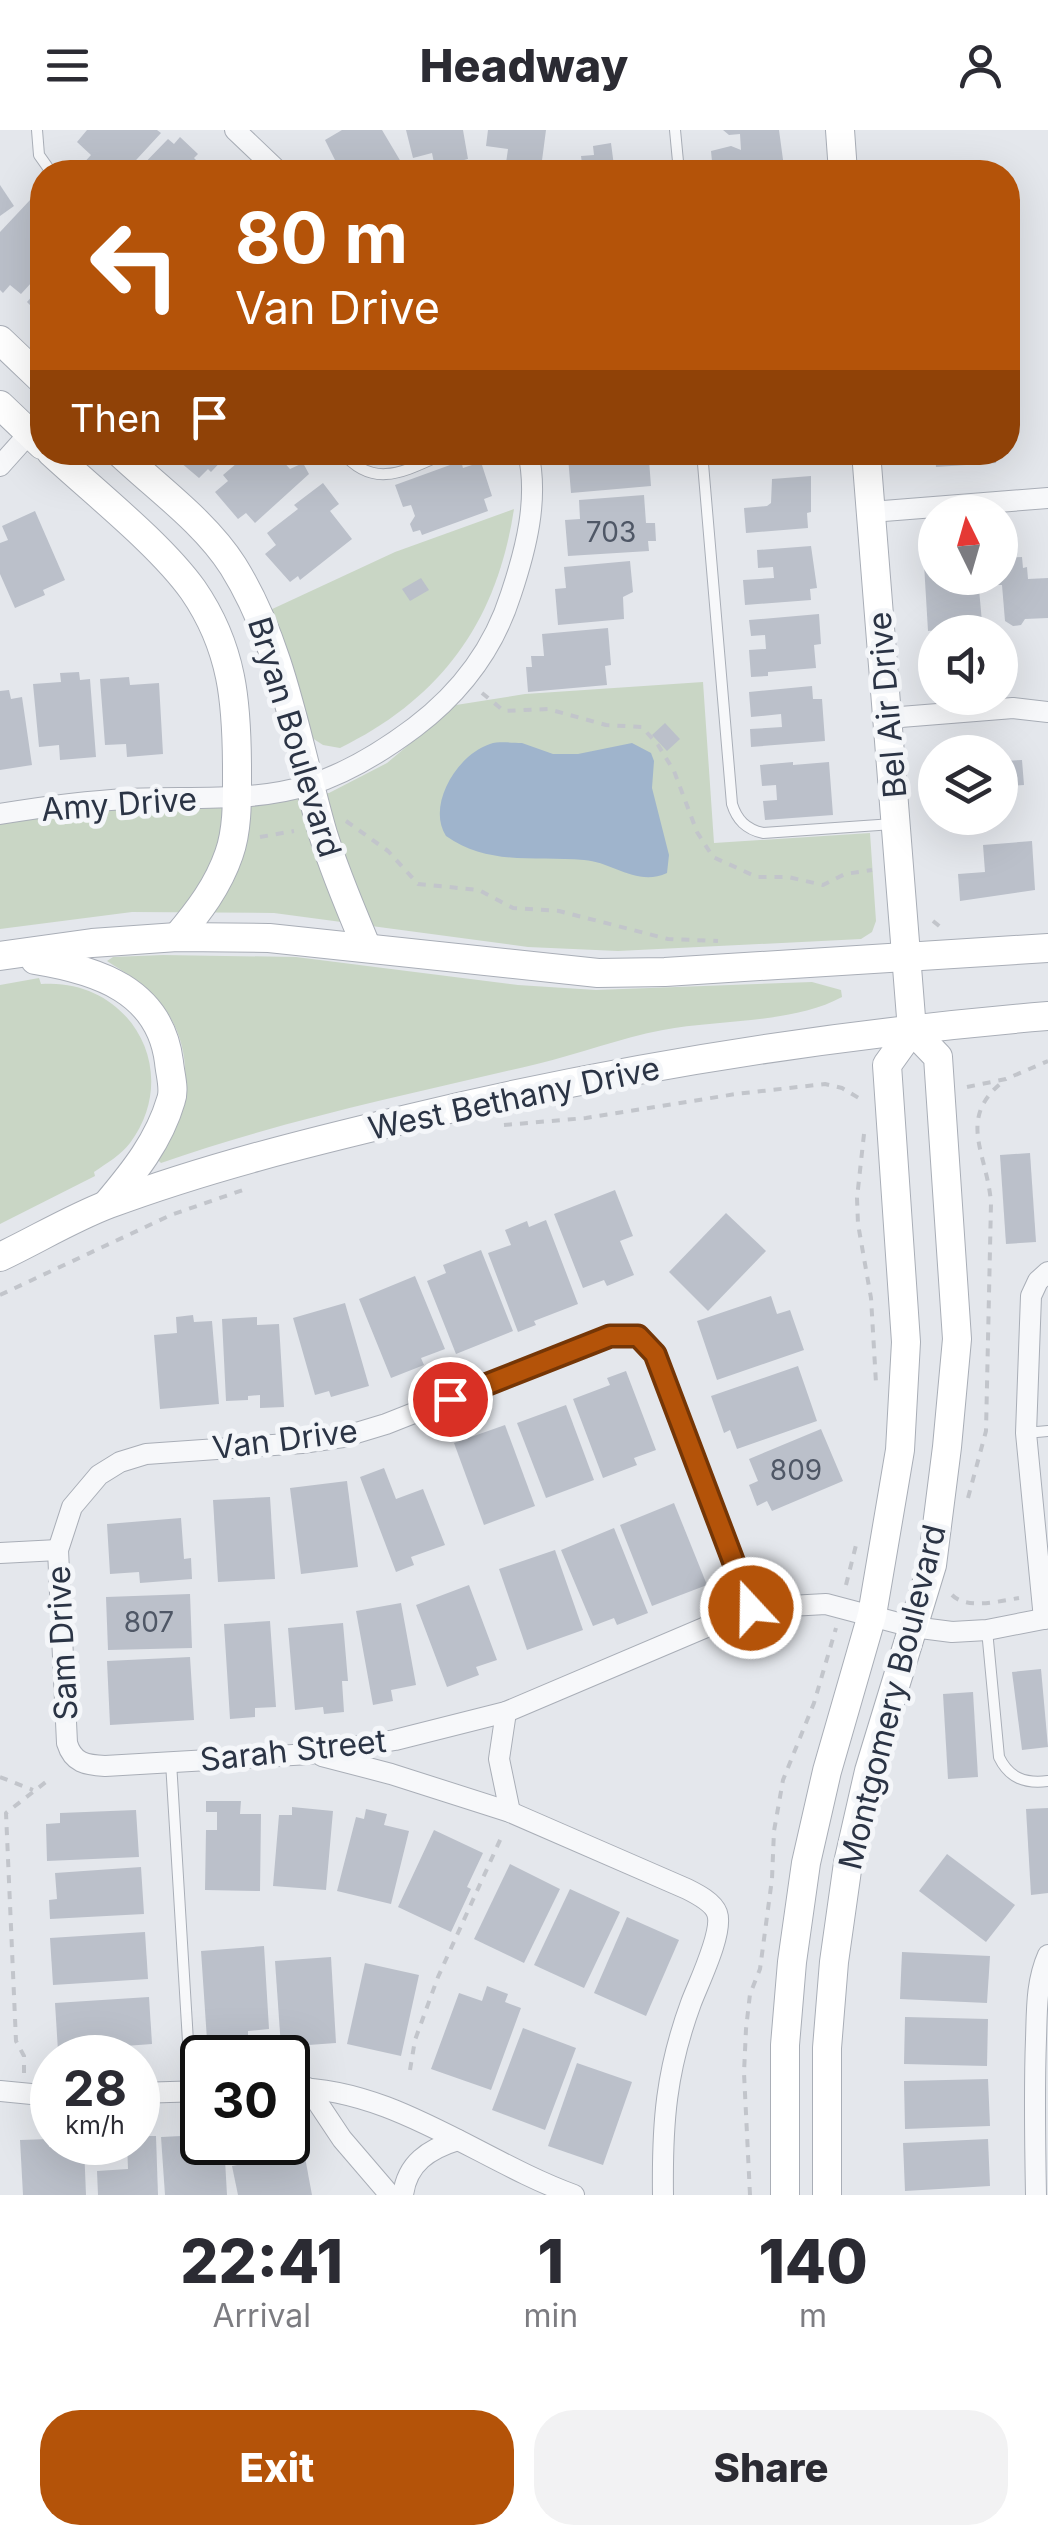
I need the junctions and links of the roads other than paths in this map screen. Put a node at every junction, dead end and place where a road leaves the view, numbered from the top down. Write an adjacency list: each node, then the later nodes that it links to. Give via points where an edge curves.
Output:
1 (38, 130): 5 (lane)
2 (234, 130): 6 (street)
3 (676, 130): 7 (lane)
4 (840, 130): 8 (street)
5 (43, 160)
6 (266, 160)
7 (678, 160)
8 (843, 160)
9 (0, 340): 10 (street)
10 (30, 369)
11 (0, 405): 12 (street, Bryan Boulevard)
12 (30, 428)
13 (30, 445): 21 (street)
14 (70, 465): 27 (street, Bryan Boulevard, via 167,560 215,629 237,706)
15 (134, 465): 26 (street, Bryan Boulevard, via 200,527 240,578 274,656)
16 (353, 465): 17 (lane, via 373,475)
17 (417, 465)
18 (531, 465): 26 (street, Amy Drive, via 522,561 502,622 468,679 379,754)
19 (703, 465): 29 (lane, via 735,815 763,833)
20 (867, 465): 23 (street, Bel Air Drive)
21 (0, 466)
22 (1048, 498): 23 (street)
23 (871, 512): 25 (street, Bel Air Drive)
24 (1048, 712): 25 (street, via 1013,708)
25 (888, 718): 29 (street, Bel Air Drive)
26 (310, 784): 27 (street, Amy Drive); 31 (street, Bryan Boulevard)
27 (238, 798): 28 (street, Amy Drive, via 127,799); 30 (street, Bryan Boulevard, via 231,850 217,884)
28 (0, 814)
29 (896, 824): 34 (street, Bel Air Drive)
30 (176, 936): 31 (street); 33 (street)
31 (367, 948): 34 (street, via 598,973)
32 (1048, 948): 34 (street)
33 (2, 956): 37 (street, via 85,968 137,996 166,1040 173,1096 146,1157)
34 (908, 957): 36 (street)
35 (1048, 1016): 36 (street, West Bethany Drive)
36 (912, 1030): 37 (street, West Bethany Drive, via 527,1090 271,1152); 46 (street, Montgomery Boulevard, via 886,1065 906,1342 900,1450); 48 (street, Montgomery Boulevard, via 938,1057 957,1339 932,1565)
37 (106, 1205): 38 (street, West Bethany Drive)
38 (0, 1257)
39 (1043, 1277): 41 (street, via 1031,1296)
40 (1048, 1431): 41 (lane)
41 (1026, 1432): 47 (street)
42 (99, 1475): 43 (street, Sam Drive, via 72,1507); 45 (street, Van Drive, via 146,1454 343,1437 610,1336 638,1336 655,1354)
43 (58, 1550): 44 (street); 52 (street, Sam Drive, via 65,1725)
44 (0, 1553)
45 (751, 1608): 46 (street, Sarah Street, via 826,1604); 50 (street, Sarah Street)
46 (872, 1615): 48 (street, Sarah Street); 67 (street, Montgomery Boulevard, via 827,1771 794,1942 785,2045)
47 (1046, 1619): 49 (street, Sarah Street)
48 (913, 1627): 49 (street, Sarah Street); 68 (street, Montgomery Boulevard, via 869,1771 836,1942 827,2048)
49 (988, 1630): 54 (lane, via 998,1757 1019,1780)
50 (506, 1712): 51 (street, Sarah Street); 55 (street, via 499,1759)
51 (310, 1754): 53 (street, Sarah Street); 55 (street)
52 (77, 1760): 53 (street, Sarah Street, via 88,1766)
53 (171, 1762): 57 (lane)
54 (1048, 1781)
55 (510, 1812): 66 (street, via 688,1888 717,1913 716,1936 668,2074)
56 (1048, 1955): 69 (street, via 1038,1994)
57 (193, 2035)
58 (310, 2088): 62 (street, via 392,2110)
59 (0, 2091): 60 (street)
60 (30, 2094)
61 (310, 2102): 63 (street)
62 (458, 2140): 64 (street, via 416,2162); 65 (street)
63 (390, 2195)
64 (402, 2195)
65 (574, 2195)
66 (664, 2195)
67 (785, 2195)
68 (827, 2195)
69 (1036, 2195)

